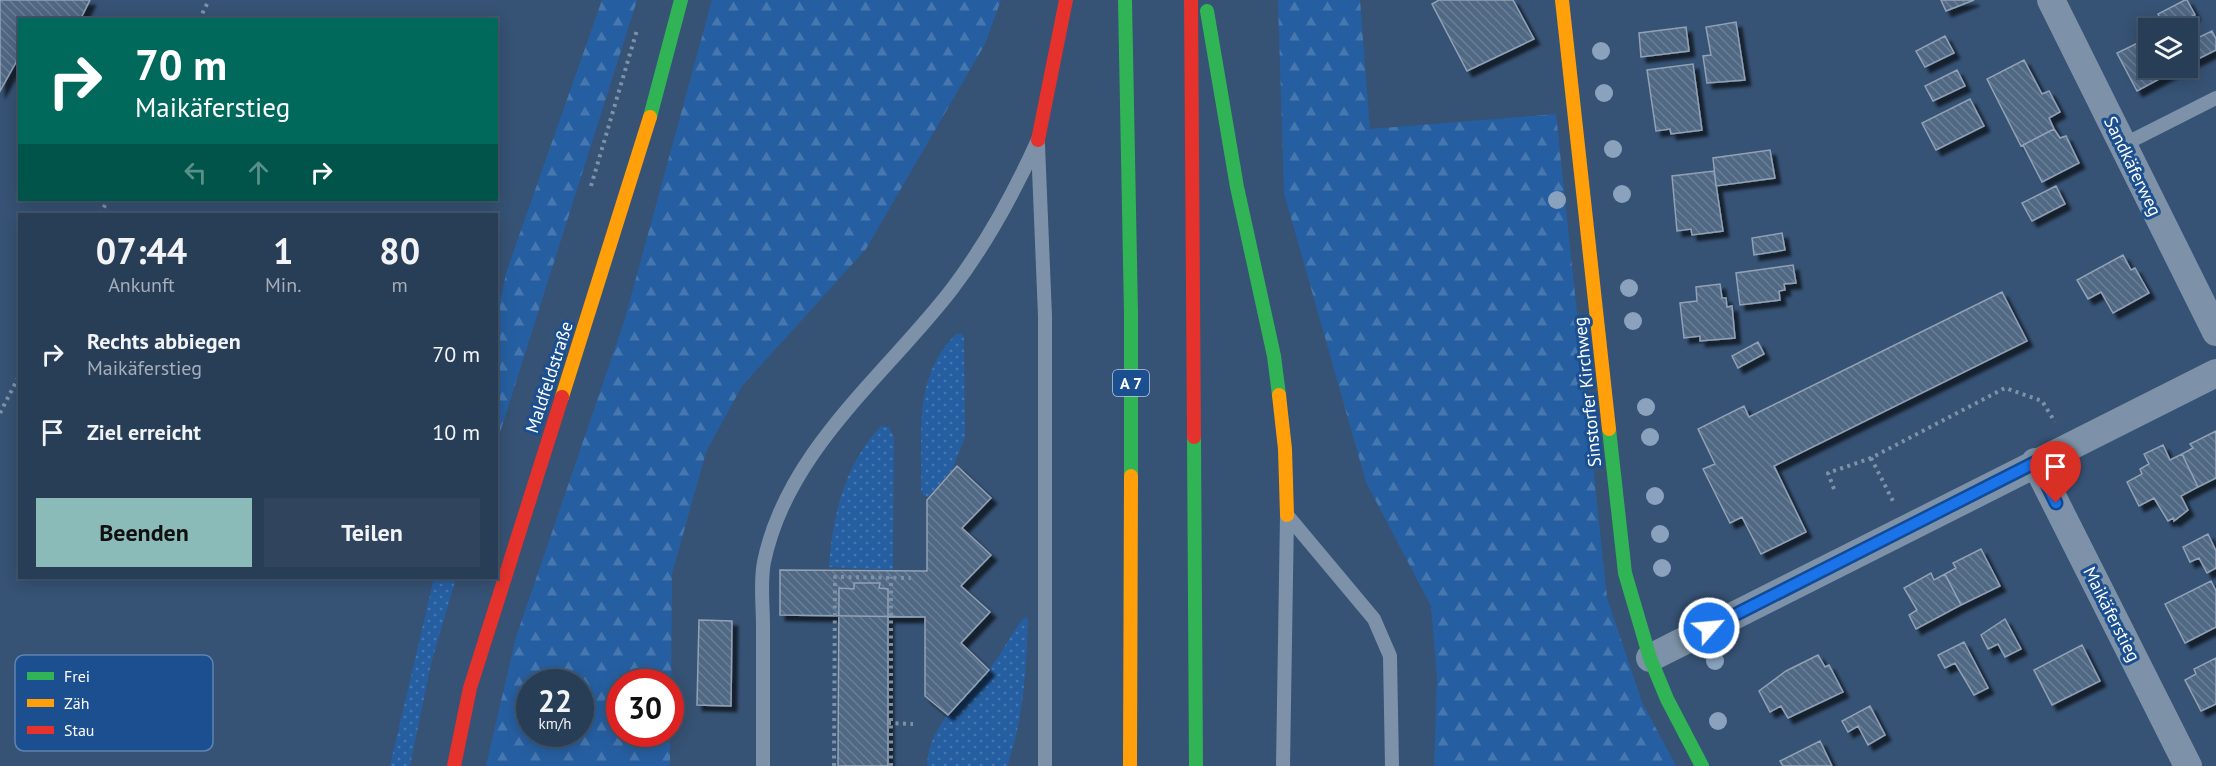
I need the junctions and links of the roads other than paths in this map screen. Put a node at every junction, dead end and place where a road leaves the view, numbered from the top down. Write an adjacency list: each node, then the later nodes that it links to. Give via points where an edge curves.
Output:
1 (681, 0): 16 (main road, Maldfeldstraße, via 660,83 470,688)
2 (1066, 0): 9 (main road)
3 (1125, 0): 19 (main road, A 7, via 1131,313)
4 (1191, 0): 20 (main road)
5 (1205, 0): 14 (main road, via 1237,187 1274,356 1285,448)
6 (1562, 0): 15 (main road, Sinstorfer Kirchweg, via 1625,573)
7 (2051, 0): 10 (street, Sandkäferweg)
8 (2216, 98): 10 (lane)
9 (1038, 140): 17 (lane, via 988,237 953,288 836,423 809,462 773,529 764,564); 18 (lane, via 1045,316)
10 (2123, 145): 11 (street, Sandkäferweg)
11 (2216, 332)
12 (2216, 373): 13 (street)
13 (2036, 462): 15 (street); 24 (street, Maikäferstieg)
14 (1287, 515): 21 (lane); 22 (lane, via 1356,594 1390,656)
15 (1650, 658): 23 (main road, Sinstorfer Kirchweg)
16 (454, 766)
17 (763, 766)
18 (1045, 766)
19 (1130, 766)
20 (1196, 766)
21 (1283, 766)
22 (1392, 766)
23 (1702, 766)
24 (2188, 766)

